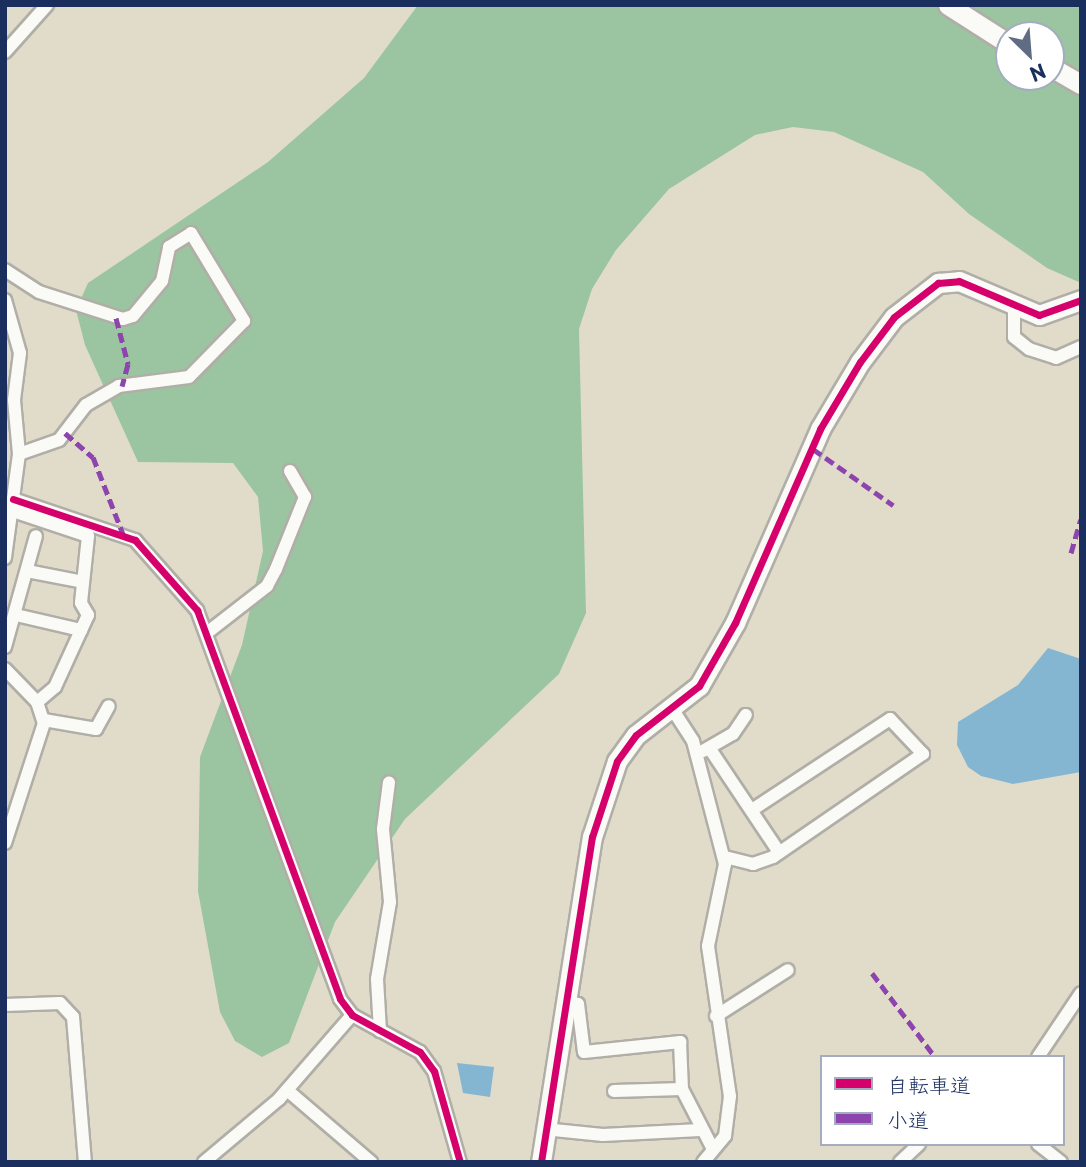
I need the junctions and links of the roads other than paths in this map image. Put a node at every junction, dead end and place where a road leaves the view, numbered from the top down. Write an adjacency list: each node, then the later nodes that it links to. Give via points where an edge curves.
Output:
1 (47, 5): 4 (street)
2 (948, 5): 3 (street)
3 (995, 35)
4 (5, 51)
5 (1065, 75): 6 (street)
6 (1081, 84)
7 (5, 270): 12 (street, via 39,292 123,319 133,316 162,281 169,247 191,233 244,321 189,377 119,386 86,405 59,440)
8 (5, 300): 12 (street, via 20,353 14,401)
9 (1081, 300): 10 (street, via 1039,315)
10 (1014, 308): 11 (street, via 1014,337 1029,349 1056,358); 27 (street, via 959,281 922,290 894,317 820,429 735,623 699,685)
11 (1081, 347)
12 (19, 454): 14 (street)
13 (290, 471): 22 (street, via 305,497 276,569 267,586)
14 (10, 478): 15 (street)
15 (13, 505): 17 (street); 19 (street, via 88,536); 22 (street, via 135,540 180,589)
16 (36, 536): 18 (street)
17 (6, 555)
18 (27, 571): 19 (street); 20 (street)
19 (83, 582): 21 (street, via 81,603 88,615)
20 (16, 615): 21 (street); 23 (street)
21 (81, 630): 25 (street, via 55,687)
22 (208, 632): 41 (street, via 340,999)
23 (5, 647)
24 (5, 669): 25 (street)
25 (37, 702): 29 (street)
26 (109, 706): 29 (street, via 96,729)
27 (671, 707): 31 (street); 39 (street, via 617,761 592,837)
28 (746, 715): 30 (street)
29 (44, 720): 34 (street)
30 (710, 749): 31 (street); 33 (street)
31 (696, 752): 36 (street)
32 (389, 782): 43 (street, via 383,829 390,902 377,979)
33 (752, 810): 35 (street); 35 (street, via 890,719 920,748 923,754)
34 (5, 843)
35 (779, 852): 36 (street, via 753,864)
36 (724, 857): 42 (street, via 708,946)
37 (788, 970): 42 (street)
38 (1081, 993): 44 (street)
39 (565, 1002): 45 (street, via 578,1004 584,1052 680,1042); 48 (street)
40 (5, 1006): 53 (street, via 60,1003 73,1017)
41 (352, 1015): 43 (street); 46 (street)
42 (716, 1016): 52 (street, via 730,1096 725,1136)
43 (380, 1031): 56 (street, via 420,1052 434,1072)
44 (1039, 1055)
45 (682, 1089): 47 (street); 49 (street)
46 (286, 1090): 54 (street); 55 (street)
47 (614, 1091)
48 (544, 1129): 49 (street, via 603,1135); 57 (street)
49 (701, 1130): 52 (street)
50 (917, 1146): 59 (street)
51 (1041, 1146): 60 (street)
52 (713, 1149): 58 (street)
53 (85, 1162)
54 (204, 1162)
55 (371, 1162)
56 (460, 1162)
57 (541, 1162)
58 (703, 1162)
59 (900, 1162)
60 (1061, 1162)

